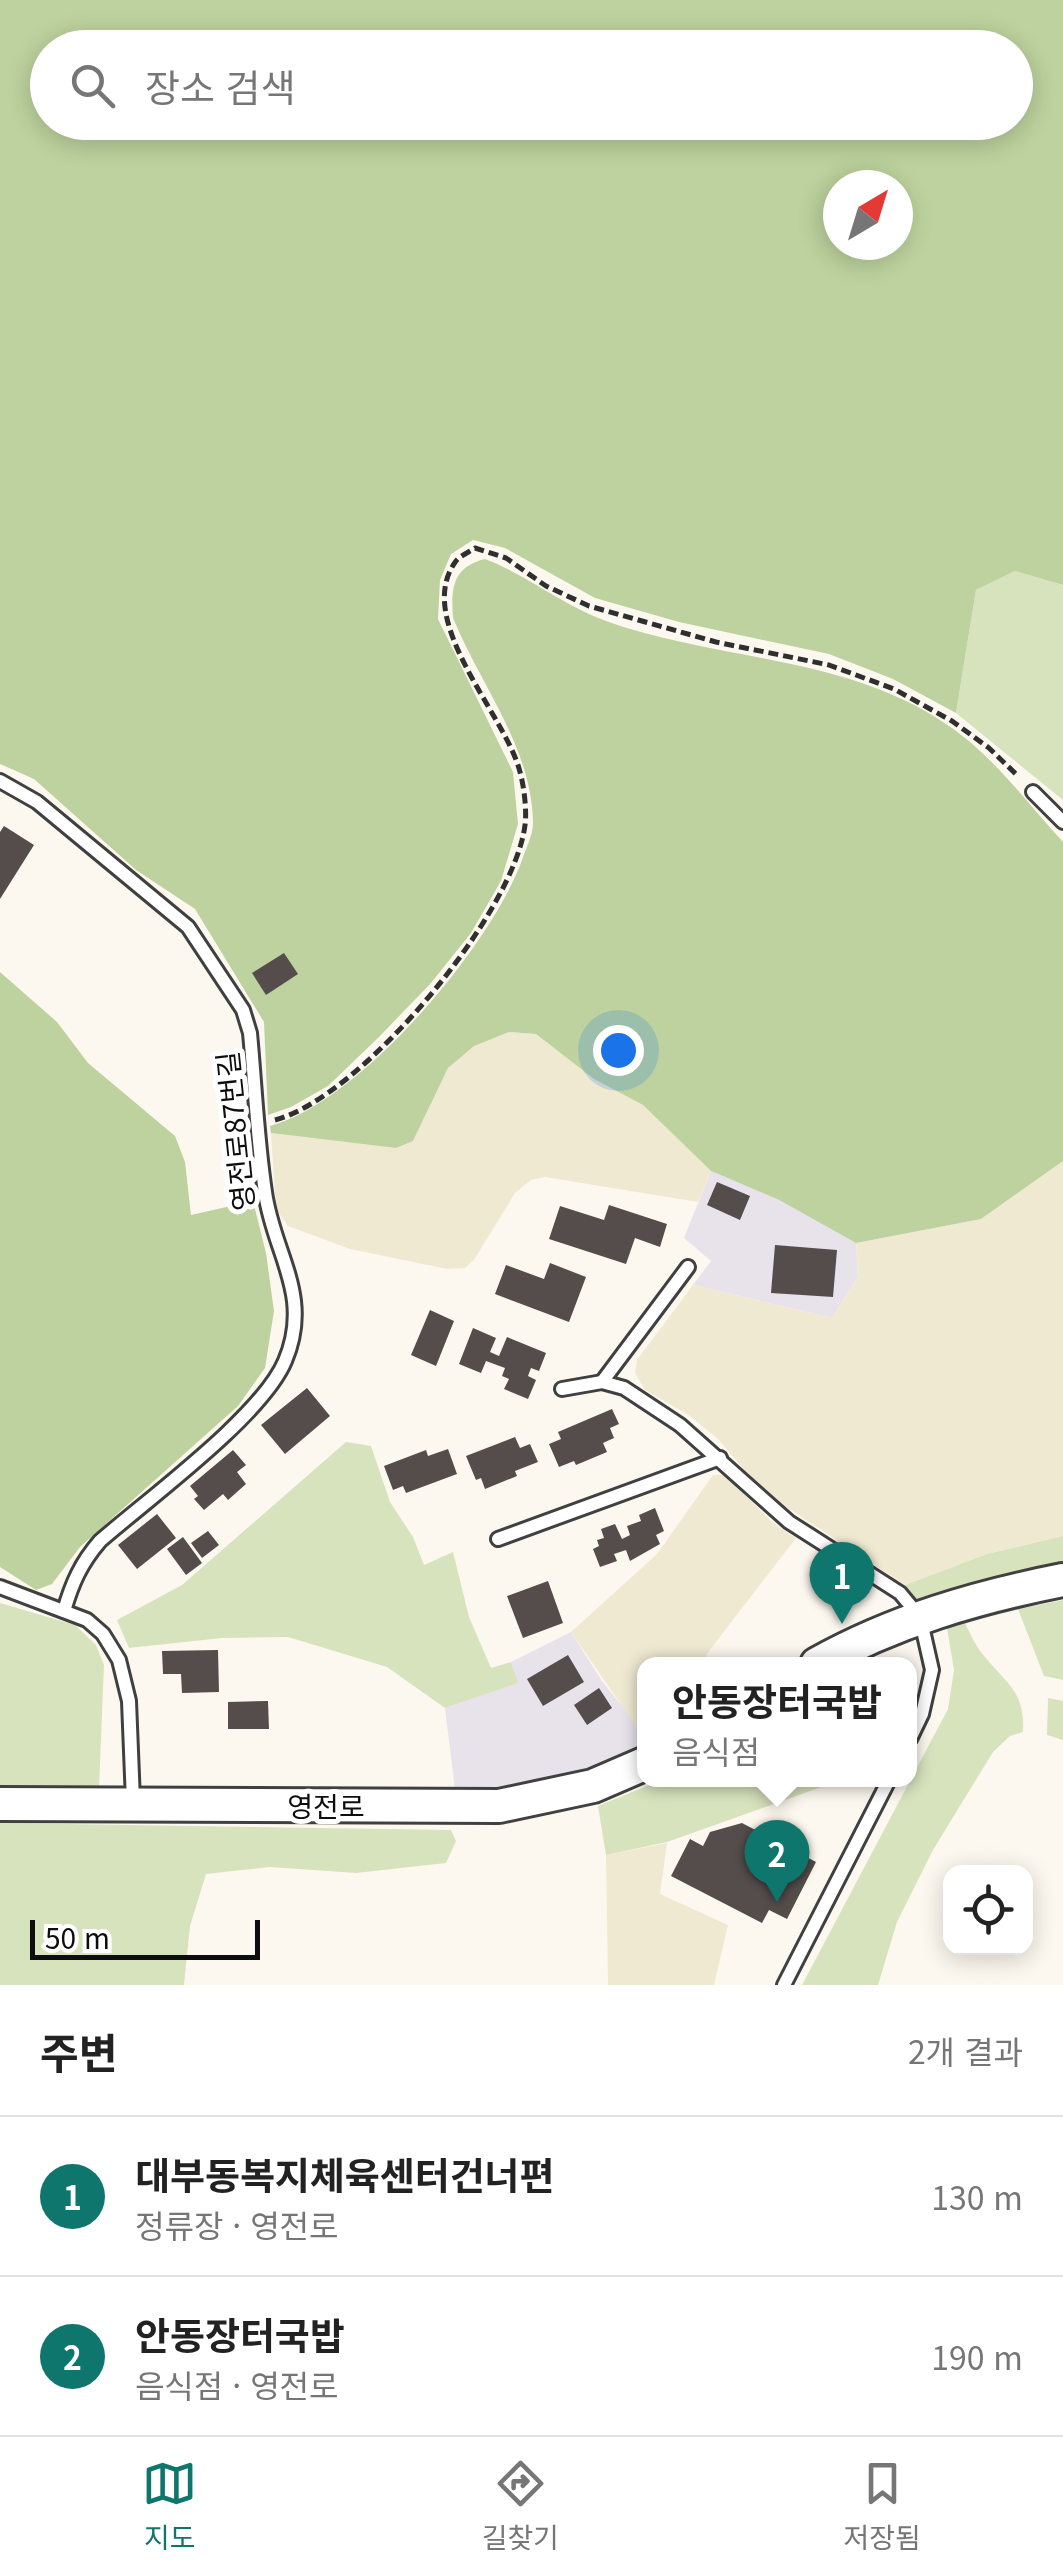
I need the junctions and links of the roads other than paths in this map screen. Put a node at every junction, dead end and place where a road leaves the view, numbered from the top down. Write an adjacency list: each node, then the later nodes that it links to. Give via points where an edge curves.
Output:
1 (0, 781): 11 (lane, 영전로87번길, via 37,802 188,927 243,1010 265,1194 288,1264 294,1308 294,1338 284,1364 253,1407 100,1541 78,1570)
2 (1033, 792): 3 (lane)
3 (1063, 822)
4 (688, 1267): 5 (lane)
5 (602, 1382): 6 (lane); 7 (lane, via 624,1388)
6 (562, 1389)
7 (720, 1458): 8 (lane); 12 (lane, via 776,1512 900,1593)
8 (498, 1539)
9 (1063, 1580): 12 (street)
10 (0, 1587): 11 (lane)
11 (64, 1612): 18 (lane, via 87,1620 119,1660 130,1701)
12 (920, 1617): 13 (street); 14 (lane, via 932,1670)
13 (831, 1657)
14 (917, 1724)
15 (637, 1767): 18 (street, 영전로, via 593,1786 499,1806)
16 (885, 1787): 19 (lane)
17 (0, 1804): 18 (street, 영전로)
18 (134, 1804)
19 (784, 1985)

